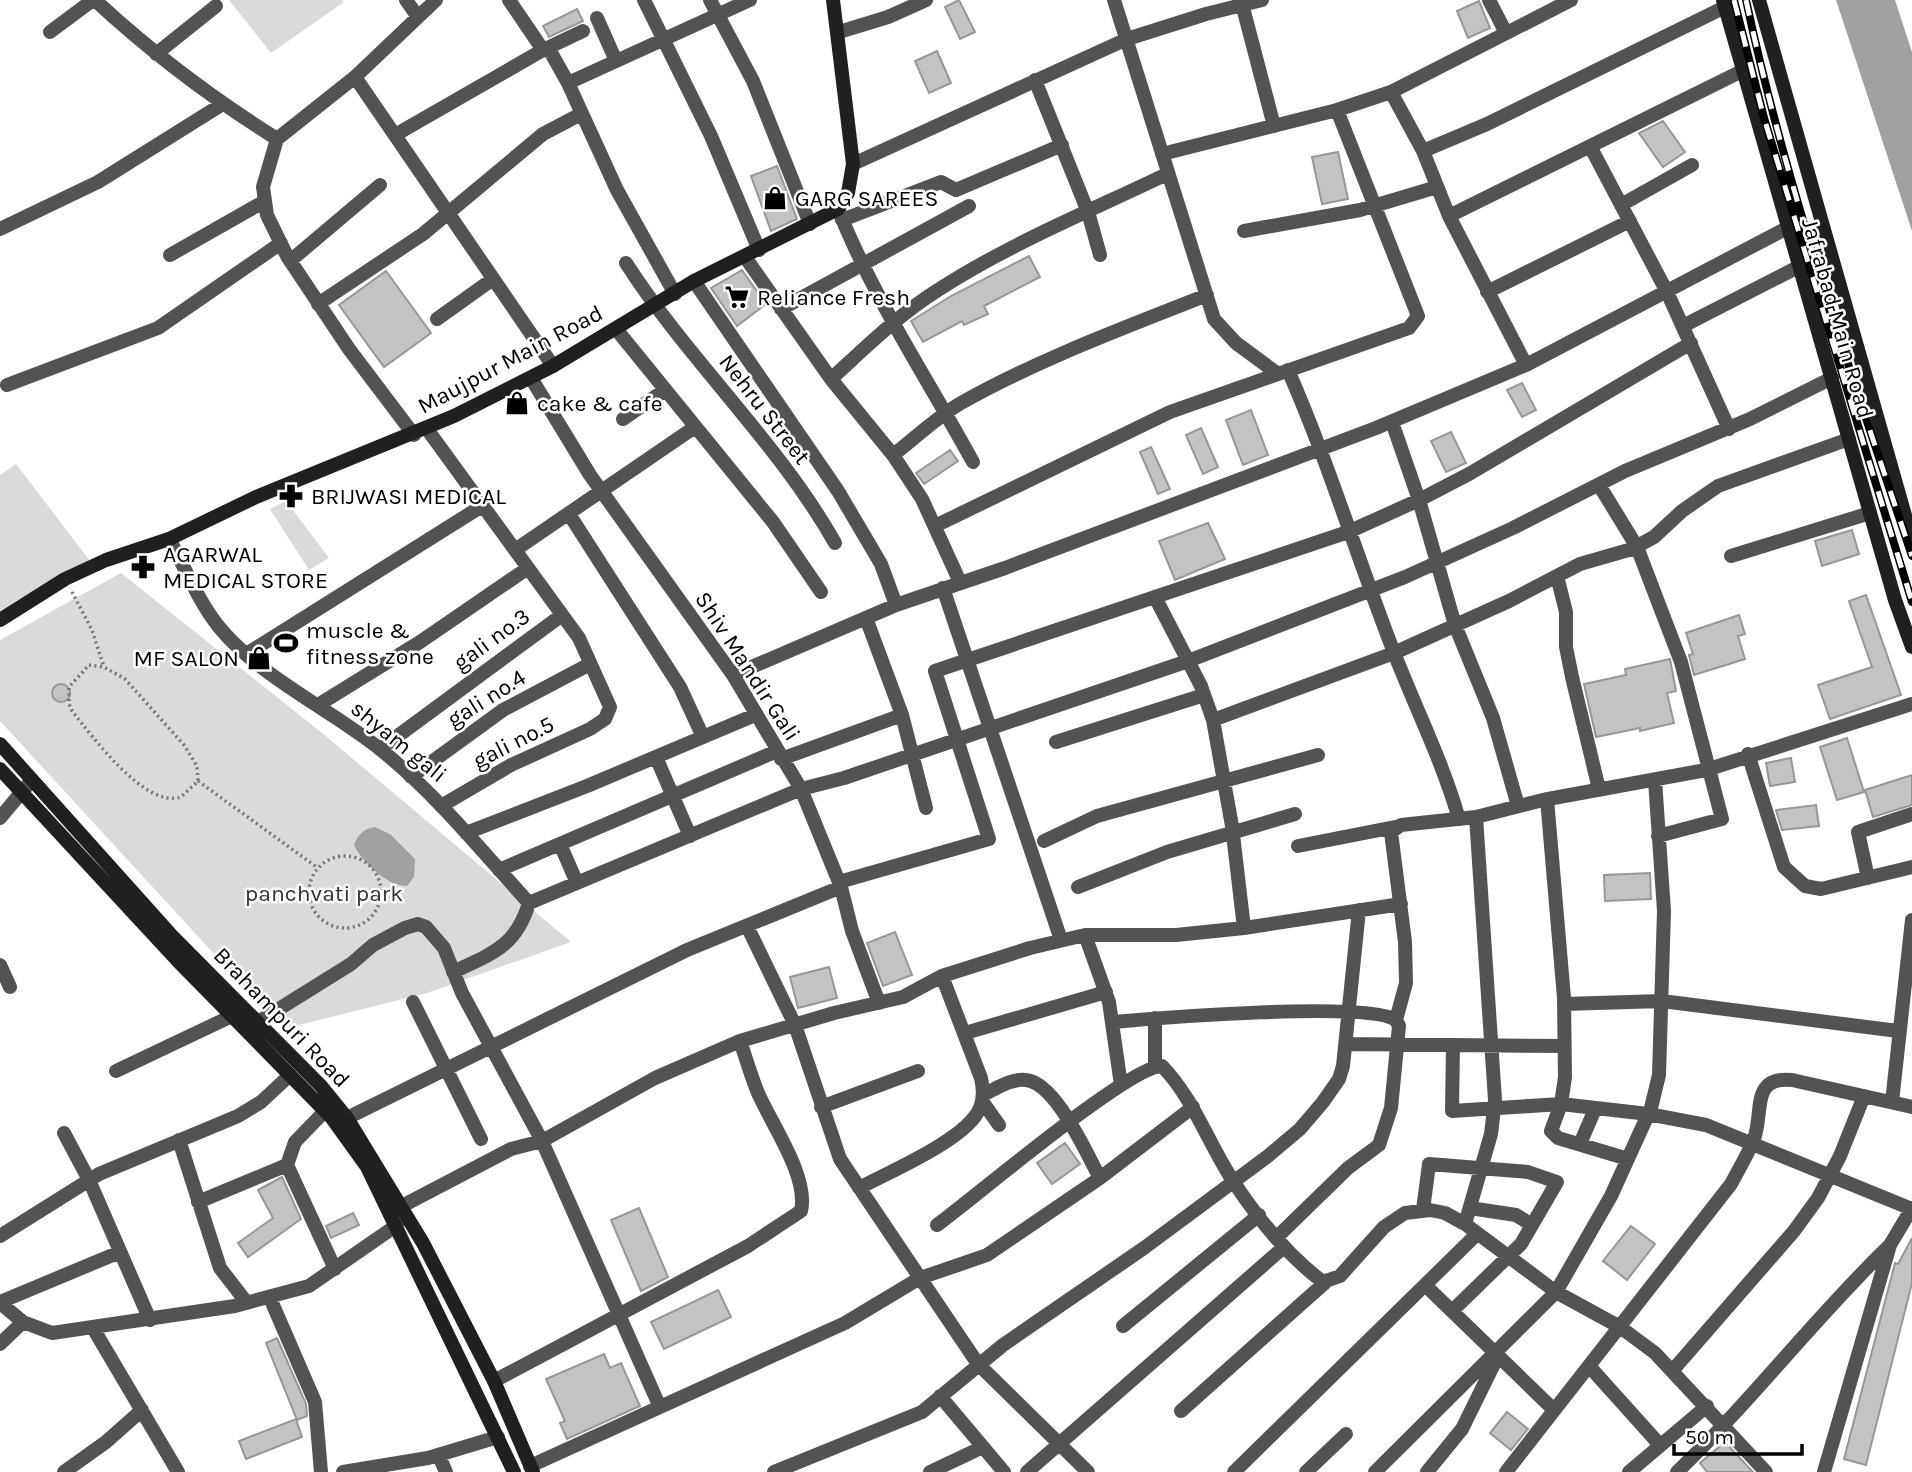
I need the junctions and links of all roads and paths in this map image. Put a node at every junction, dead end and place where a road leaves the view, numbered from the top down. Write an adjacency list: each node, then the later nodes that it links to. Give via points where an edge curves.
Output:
1 (94, 0): 22 (street); 28 (street)
2 (406, 0): 19 (street)
3 (436, 0): 19 (street)
4 (509, 0): 27 (street)
5 (644, 0): 25 (street)
6 (710, 0): 18 (street)
7 (750, 0): 18 (street)
8 (833, 0): 23 (street)
9 (926, 0): 23 (street)
10 (1114, 0): 26 (street)
11 (1262, 0): 15 (street)
12 (1489, 0): 24 (street)
13 (1759, 0): 113 (street, Jafrabad Main Road)
14 (1565, 1): 24 (street)
15 (1242, 2): 26 (street); 38 (street)
16 (1724, 3): 30 (street, Jafrabad Main Road); 43 (street, via 1488,124)
17 (216, 6): 28 (street)
18 (717, 15): 25 (street); 59 (street, via 753,81)
19 (418, 17): 31 (street)
20 (597, 18): 29 (street)
21 (583, 31): 27 (street)
22 (50, 32)
23 (839, 32): 45 (street)
24 (1506, 33): 34 (street)
25 (664, 39): 29 (street); 64 (street)
26 (1127, 39): 32 (street); 44 (street)
27 (542, 50): 33 (street, via 554,54); 39 (street)
28 (156, 54): 35 (street)
29 (616, 61): 33 (street)
30 (1744, 71): 42 (street); 60 (street, Jafrabad Main Road)
31 (355, 76): 39 (street); 40 (street)
32 (1035, 80): 41 (street); 45 (street)
33 (568, 83): 37 (street)
34 (1391, 92): 36 (street); 43 (street)
35 (221, 105): 40 (street); 61 (street, via 98,182)
36 (1337, 110): 38 (street); 53 (street)
37 (581, 114): 54 (street, via 534,140); 76 (street)
38 (1274, 126): 44 (street)
39 (395, 135): 54 (street)
40 (277, 139): 50 (street, via 263,187)
41 (1062, 145): 55 (street); 56 (street, via 956,190 941,181)
42 (1590, 146): 51 (street); 57 (street)
43 (1423, 151): 49 (street)
44 (1162, 154): 47 (street)
45 (853, 164): 56 (street)
46 (1692, 165): 51 (street)
47 (1167, 174): 55 (street); 77 (street)
48 (380, 185): 68 (street)
49 (1437, 187): 53 (street); 57 (street)
50 (265, 201): 63 (street); 65 (street)
51 (1621, 205): 58 (street)
52 (969, 206): 70 (street)
53 (1375, 206): 62 (street); 88 (street, via 1418,316 1416,321 1409,328)
54 (447, 212): 72 (street); 78 (street, via 423,234)
55 (1088, 212): 66 (street); 82 (street, via 938,289)
56 (840, 215): 59 (street, Maujpur Main Road); 70 (street)
57 (1449, 216): 74 (street)
58 (1630, 221): 74 (street); 75 (street)
59 (810, 225): 64 (street, Maujpur Main Road)
60 (1788, 227): 71 (street, Jafrabad Main Road); 75 (street)
61 (0, 229)
62 (1244, 231)
63 (281, 243): 68 (street); 92 (street, via 158,328)
64 (759, 250): 67 (street, Maujpur Main Road)
65 (170, 255)
66 (1100, 255)
67 (745, 257): 73 (street, Maujpur Main Road); 80 (street)
68 (290, 261): 78 (street)
69 (626, 263): 79 (street, Nehru Street)
70 (860, 264): 80 (street); 82 (street)
71 (1800, 266): 83 (street); 90 (street, Jafrabad Main Road)
72 (493, 279): 81 (street); 87 (street)
73 (694, 281): 76 (street, Maujpur Main Road); 127 (street, via 838,491 881,564)
74 (1487, 292): 86 (street)
75 (1667, 292): 83 (street); 86 (street)
76 (675, 294): 79 (street, Maujpur Main Road)
77 (1207, 295): 88 (street, via 1222,329); 94 (street, via 1042,362)
78 (318, 304): 99 (street)
79 (654, 306): 84 (street, Maujpur Main Road); 114 (street, Nehru Street, via 764,443)
80 (782, 309): 91 (street)
81 (437, 319)
82 (892, 324): 91 (street); 94 (street)
83 (1683, 326): 85 (street)
84 (616, 329): 87 (street, Maujpur Main Road); 93 (street)
85 (1691, 343): 98 (street); 106 (street)
86 (1525, 365): 96 (street)
87 (553, 366): 89 (street, Maujpur Main Road)
88 (1283, 372): 101 (street); 110 (street, via 1170,412)
89 (531, 378): 99 (street, Maujpur Main Road); 105 (street, Shiv Mandir Gali)
90 (1832, 378): 98 (street); 100 (street, Jafrabad Main Road)
91 (831, 379): 102 (street)
92 (7, 385)
93 (665, 390): 95 (street); 97 (street)
94 (946, 414): 102 (street); 103 (street)
95 (623, 419)
96 (1392, 422): 101 (street); 106 (street)
97 (695, 427): 105 (street); 125 (street, via 773,522)
98 (1729, 429): 104 (street)
99 (421, 432): 107 (street); 112 (street, Maujpur Main Road, via 256,497)
100 (1849, 439): 108 (street, Jafrabad Main Road); 115 (street, via 1718,486)
101 (1320, 447): 111 (street); 122 (street)
102 (893, 456): 110 (street)
103 (973, 462)
104 (1599, 485): 115 (street); 118 (street)
105 (602, 492): 109 (street); 139 (street, Shiv Mandir Gali)
106 (1419, 500): 111 (street); 118 (street)
107 (482, 506): 116 (street); 133 (street)
108 (1870, 513): 117 (street); 132 (street, Jafrabad Main Road)
109 (569, 514): 116 (street); 147 (street, via 680,687)
110 (935, 526): 122 (street)
111 (1348, 532): 124 (street); 126 (street)
112 (169, 539): 121 (street, Maujpur Main Road); 133 (street, shyam gali, via 218,626)
113 (1912, 541)
114 (835, 543)
115 (1637, 547): 120 (street); 157 (street, via 1681,662)
116 (515, 550): 119 (street)
117 (1731, 556)
118 (1438, 561): 124 (street); 131 (street)
119 (528, 568): 128 (street); 142 (street)
120 (1557, 576): 131 (street); 165 (street, via 1566,612 1572,677)
121 (65, 579): 130 (street, Maujpur Main Road); 138 (path, via 92,630)
122 (960, 582): 123 (street)
123 (943, 588): 127 (street); 135 (street)
124 (1372, 590): 134 (street); 136 (street)
125 (821, 592)
126 (1155, 597): 135 (street); 136 (street)
127 (896, 605): 129 (street)
128 (562, 615): 137 (street); 151 (street, gali no.3)
129 (866, 618): 139 (street); 144 (street)
130 (0, 620)
131 (1455, 625): 134 (street); 170 (street, via 1493,718)
132 (1912, 647)
133 (248, 653): 142 (street, shyam gali, via 273,676)
134 (1394, 653): 145 (street); 176 (street, via 1445,770)
135 (968, 660): 146 (street); 148 (street, via 935,671)
136 (1188, 661): 140 (street); 146 (street)
137 (590, 664): 159 (street, gali no.4, via 503,710); 169 (street, gali no.5, via 610,707 605,719)
138 (104, 667): 162 (path, via 125,679 184,746 197,766); 162 (path, via 83,668 69,687 69,704 82,723 134,781 151,793 175,799)
139 (733, 675): 143 (street, Shiv Mandir Gali)
140 (1204, 695): 145 (street); 149 (street)
141 (1912, 704): 152 (street)
142 (318, 705): 151 (street, shyam gali)
143 (755, 715): 147 (street); 153 (street, Shiv Mandir Gali)
144 (902, 715): 153 (street); 154 (street)
145 (1213, 720): 163 (street)
146 (991, 728): 148 (street); 200 (street)
147 (703, 737): 156 (street)
148 (957, 740): 154 (street); 190 (street, via 989,839)
149 (1056, 742)
150 (0, 744): 161 (street, Brahampuri Road)
151 (380, 749): 159 (street, shyam gali)
152 (1748, 754): 157 (street); 188 (street, via 1784,867 1794,879 1822,889)
153 (779, 755): 164 (street, Shiv Mandir Gali); 167 (street)
154 (912, 755): 164 (street); 171 (street)
155 (1318, 755): 163 (street)
156 (656, 757): 167 (street); 179 (street)
157 (1711, 768): 160 (street); 181 (street, via 1722,819)
158 (0, 769): 166 (street, Brahampuri Road)
159 (411, 777): 169 (street, shyam gali)
160 (1655, 780): 165 (street); 181 (street)
161 (32, 781): 166 (street); 199 (street, Brahampuri Road)
162 (198, 781): 186 (path)
163 (1224, 781): 178 (street); 182 (street, via 1097,816)
164 (801, 789): 180 (street); 190 (street, Shiv Mandir Gali)
165 (1600, 789): 168 (street)
166 (21, 792): 175 (street); 199 (street, Brahampuri Road)
167 (673, 796): 180 (street); 183 (street)
168 (1548, 799): 170 (street); 209 (street)
169 (441, 806): 179 (street, shyam gali)
170 (1518, 806): 174 (street)
171 (926, 808)
172 (1295, 814): 178 (street)
173 (1912, 814): 188 (street, via 1858,832)
174 (1476, 817): 176 (street); 221 (street)
175 (0, 818)
176 (1459, 819): 177 (street)
177 (1395, 827): 184 (street); 193 (street, via 1389,834)
178 (1232, 832): 191 (street); 197 (street)
179 (466, 833): 187 (street, shyam gali)
180 (690, 836): 189 (street)
181 (1658, 836): 206 (street, via 1664,911)
182 (1044, 841)
183 (560, 844): 187 (street); 189 (street)
184 (1298, 846)
185 (1912, 867): 188 (street)
186 (318, 868): 186 (path, via 310,892 318,914 337,927 349,928 370,919 382,898 368,866 348,855 336,856)
187 (499, 870): 192 (street, shyam gali)
188 (1868, 878)
189 (577, 883): 192 (street)
190 (840, 885): 196 (street); 208 (street, Shiv Mandir Gali)
191 (1078, 887)
192 (529, 903): 202 (street, via 522,928 509,942)
193 (1401, 904): 194 (street); 213 (street, via 1406,983)
194 (1359, 910): 197 (street); 210 (street)
195 (1912, 920): 217 (street)
196 (747, 926): 215 (street); 222 (street)
197 (1244, 928): 198 (street, via 1176,935)
198 (1086, 935): 200 (street); 205 (street)
199 (165, 939): 211 (street, Brahampuri Road); 216 (street, Brahampuri Road)
200 (1061, 940): 203 (street)
201 (0, 965): 204 (street)
202 (453, 972): 216 (street, via 435,935 418,924 373,945); 222 (street)
203 (942, 976): 208 (street, via 903,997); 218 (street)
204 (9, 987)
205 (1106, 992): 214 (street); 218 (street)
206 (1662, 1001): 209 (street); 217 (street); 242 (street, via 1659,1075)
207 (413, 1002): 227 (street)
208 (879, 1003): 215 (street)
209 (1564, 1004): 225 (street)
210 (1349, 1012): 212 (street); 213 (street); 220 (street)
211 (232, 1016): 216 (street, Brahampuri Road); 228 (street)
212 (1154, 1018): 214 (street); 226 (street)
213 (1396, 1020): 224 (street)
214 (1114, 1022): 231 (street)
215 (795, 1024): 219 (street); 236 (street)
216 (250, 1026): 230 (street, Brahampuri Road); 243 (street, Brahampuri Road, via 314,1078)
217 (1898, 1031): 234 (street)
218 (965, 1033): 233 (street)
219 (740, 1041): 249 (street, via 655,1078); 285 (street, via 757,1090 796,1170 804,1199 801,1211 748,1246)
220 (1345, 1044): 224 (street); 258 (street, via 1339,1079 1323,1102 1300,1129)
221 (1493, 1044): 223 (street); 225 (street); 239 (street)
222 (489, 1045): 227 (street); 249 (street)
223 (1453, 1045): 224 (street); 239 (street, via 1452,1111)
224 (1398, 1046): 272 (street, via 1391,1108 1380,1145 1348,1168)
225 (1564, 1046): 235 (street)
226 (1155, 1066): 231 (street); 237 (street, via 1166,1070)
227 (446, 1067): 243 (street); 247 (street)
228 (116, 1071)
229 (918, 1071): 236 (street)
230 (290, 1076): 241 (street, Brahampuri Road); 248 (street, via 238,1116)
231 (1121, 1086): 244 (street)
232 (1864, 1097): 234 (street); 250 (street, via 1792,1080 1772,1081 1762,1094); 255 (street)
233 (983, 1098): 244 (street, via 1026,1080 1053,1098); 245 (street); 259 (street, via 977,1115 933,1149)
234 (1892, 1102): 238 (street)
235 (1561, 1104): 239 (street); 240 (street); 251 (street, via 1553,1135)
236 (821, 1107): 259 (street, via 840,1158)
237 (1193, 1107): 256 (street); 258 (street)
238 (1912, 1107)
239 (1494, 1108): 254 (street)
240 (1595, 1109): 242 (street); 251 (street)
241 (325, 1111): 253 (street, via 295,1142); 267 (street, Brahampuri Road, via 367,1167)
242 (1648, 1114): 250 (street, via 1706,1125); 252 (street)
243 (346, 1118): 261 (street, Brahampuri Road)
244 (1069, 1122): 256 (street); 268 (street)
245 (999, 1125)
246 (64, 1133): 257 (street)
247 (481, 1139)
248 (178, 1140): 257 (street); 260 (street)
249 (542, 1141): 261 (street, via 511,1149); 285 (street)
250 (1753, 1142): 255 (street); 289 (street, via 1712,1212)
251 (1580, 1144): 252 (street)
252 (1628, 1159): 280 (street)
253 (287, 1165): 260 (street); 276 (street)
254 (1483, 1167): 262 (street); 264 (street, via 1429,1164); 269 (street, via 1528,1171 1557,1182)
255 (1831, 1174): 263 (street); 295 (street, via 1794,1231)
256 (1100, 1178): 277 (street, via 987,1255)
257 (89, 1180): 271 (street); 274 (street)
258 (1233, 1180): 265 (street); 293 (street)
259 (859, 1188): 277 (street)
260 (198, 1202): 283 (street, via 220,1268)
261 (402, 1206): 296 (street, Brahampuri Road)
262 (1470, 1208): 266 (street); 269 (street, via 1516,1215)
263 (1912, 1209): 273 (street)
264 (1423, 1210): 266 (street, via 1446,1213); 278 (street, via 1405,1213 1384,1227 1340,1276)
265 (1259, 1215): 272 (street); 288 (street)
266 (1465, 1224): 270 (street)
267 (397, 1225): 276 (street); 305 (street, Brahampuri Road)
268 (937, 1225)
269 (1532, 1226): 275 (street)
270 (1477, 1234): 275 (street); 279 (street)
271 (0, 1236)
272 (1280, 1242): 278 (street, via 1304,1268 1323,1282); 306 (street)
273 (1890, 1245): 303 (street); 330 (street)
274 (120, 1252): 282 (street); 286 (street)
275 (1509, 1257): 280 (street); 284 (street)
276 (335, 1269): 281 (street, via 309,1286)
277 (920, 1278): 293 (street); 298 (street, via 845,1323)
278 (1328, 1280): 302 (street)
279 (1425, 1285): 284 (street); 322 (street)
280 (1556, 1292): 289 (street); 292 (street)
281 (270, 1298): 283 (street); 313 (street, via 312,1394)
282 (0, 1303): 287 (street)
283 (247, 1303): 286 (street)
284 (1452, 1311): 292 (street)
285 (618, 1317): 296 (street); 298 (street)
286 (150, 1321): 290 (street)
287 (23, 1322): 290 (street, via 52,1334); 291 (street)
288 (1123, 1326)
289 (1620, 1327): 294 (street); 295 (street)
290 (93, 1328): 300 (street)
291 (0, 1344)
292 (1496, 1354): 301 (street); 324 (street); 325 (street, via 1462,1429)
293 (978, 1364): 297 (street); 306 (street)
294 (1589, 1366): 301 (street); 307 (street)
295 (1673, 1370): 299 (street)
296 (494, 1381): 310 (street, Brahampuri Road)
297 (940, 1396): 308 (street); 317 (street, via 922,1412)
298 (659, 1405): 310 (street)
299 (1707, 1406): 303 (street); 307 (street)
300 (142, 1410): 311 (street); 312 (street)
301 (1554, 1410): 326 (street)
302 (1181, 1411)
303 (1726, 1426): 328 (street); 329 (street)
304 (1346, 1434): 323 (street)
305 (498, 1437): 309 (street); 316 (street, Brahampuri Road)
306 (1058, 1441): 320 (street); 321 (street)
307 (1660, 1445): 327 (street)
308 (983, 1447): 318 (street); 319 (street)
309 (439, 1456): 314 (street); 315 (street)
310 (531, 1469)
311 (64, 1472)
312 (178, 1472)
313 (321, 1472)
314 (344, 1472)
315 (446, 1472)
316 (514, 1472)
317 (774, 1472)
318 (930, 1472)
319 (1004, 1472)
320 (1027, 1472)
321 (1088, 1472)
322 (1234, 1472)
323 (1306, 1472)
324 (1375, 1472)
325 (1426, 1472)
326 (1506, 1472)
327 (1629, 1472)
328 (1676, 1472)
329 (1766, 1472)
330 (1824, 1472)

